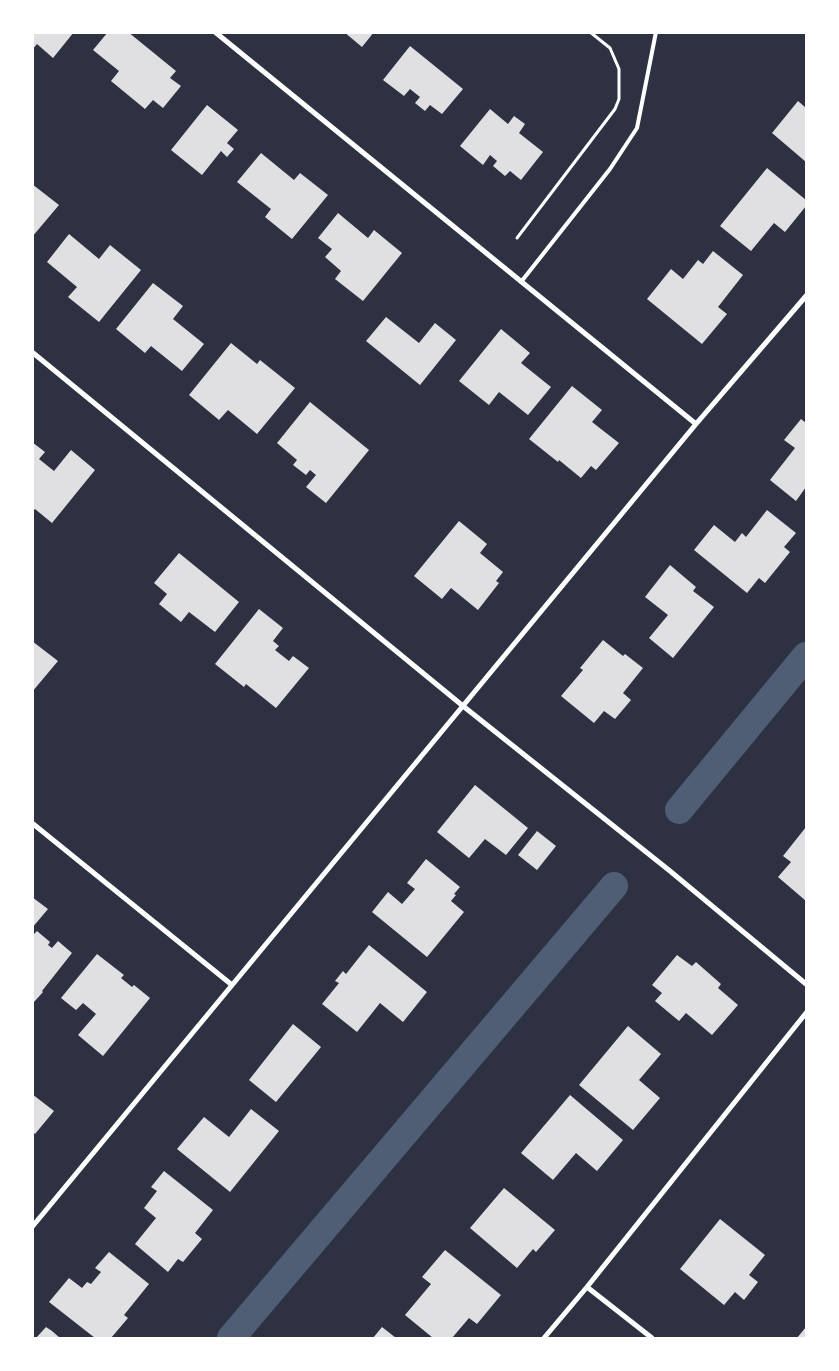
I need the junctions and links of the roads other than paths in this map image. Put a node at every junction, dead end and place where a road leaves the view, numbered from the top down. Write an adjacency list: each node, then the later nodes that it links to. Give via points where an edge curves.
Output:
1 (214, 32): 3 (street)
2 (656, 32): 3 (lane, via 637,128 610,169)
3 (521, 282): 6 (street)
4 (806, 296): 6 (street)
5 (32, 352): 7 (street)
6 (696, 424): 7 (street)
7 (463, 706): 9 (street); 10 (street)
8 (32, 823): 10 (street)
9 (806, 984)
10 (232, 985): 12 (street)
11 (806, 1013): 13 (street)
12 (32, 1227)
13 (588, 1287): 14 (street); 15 (street)
14 (544, 1338)
15 (652, 1338)

